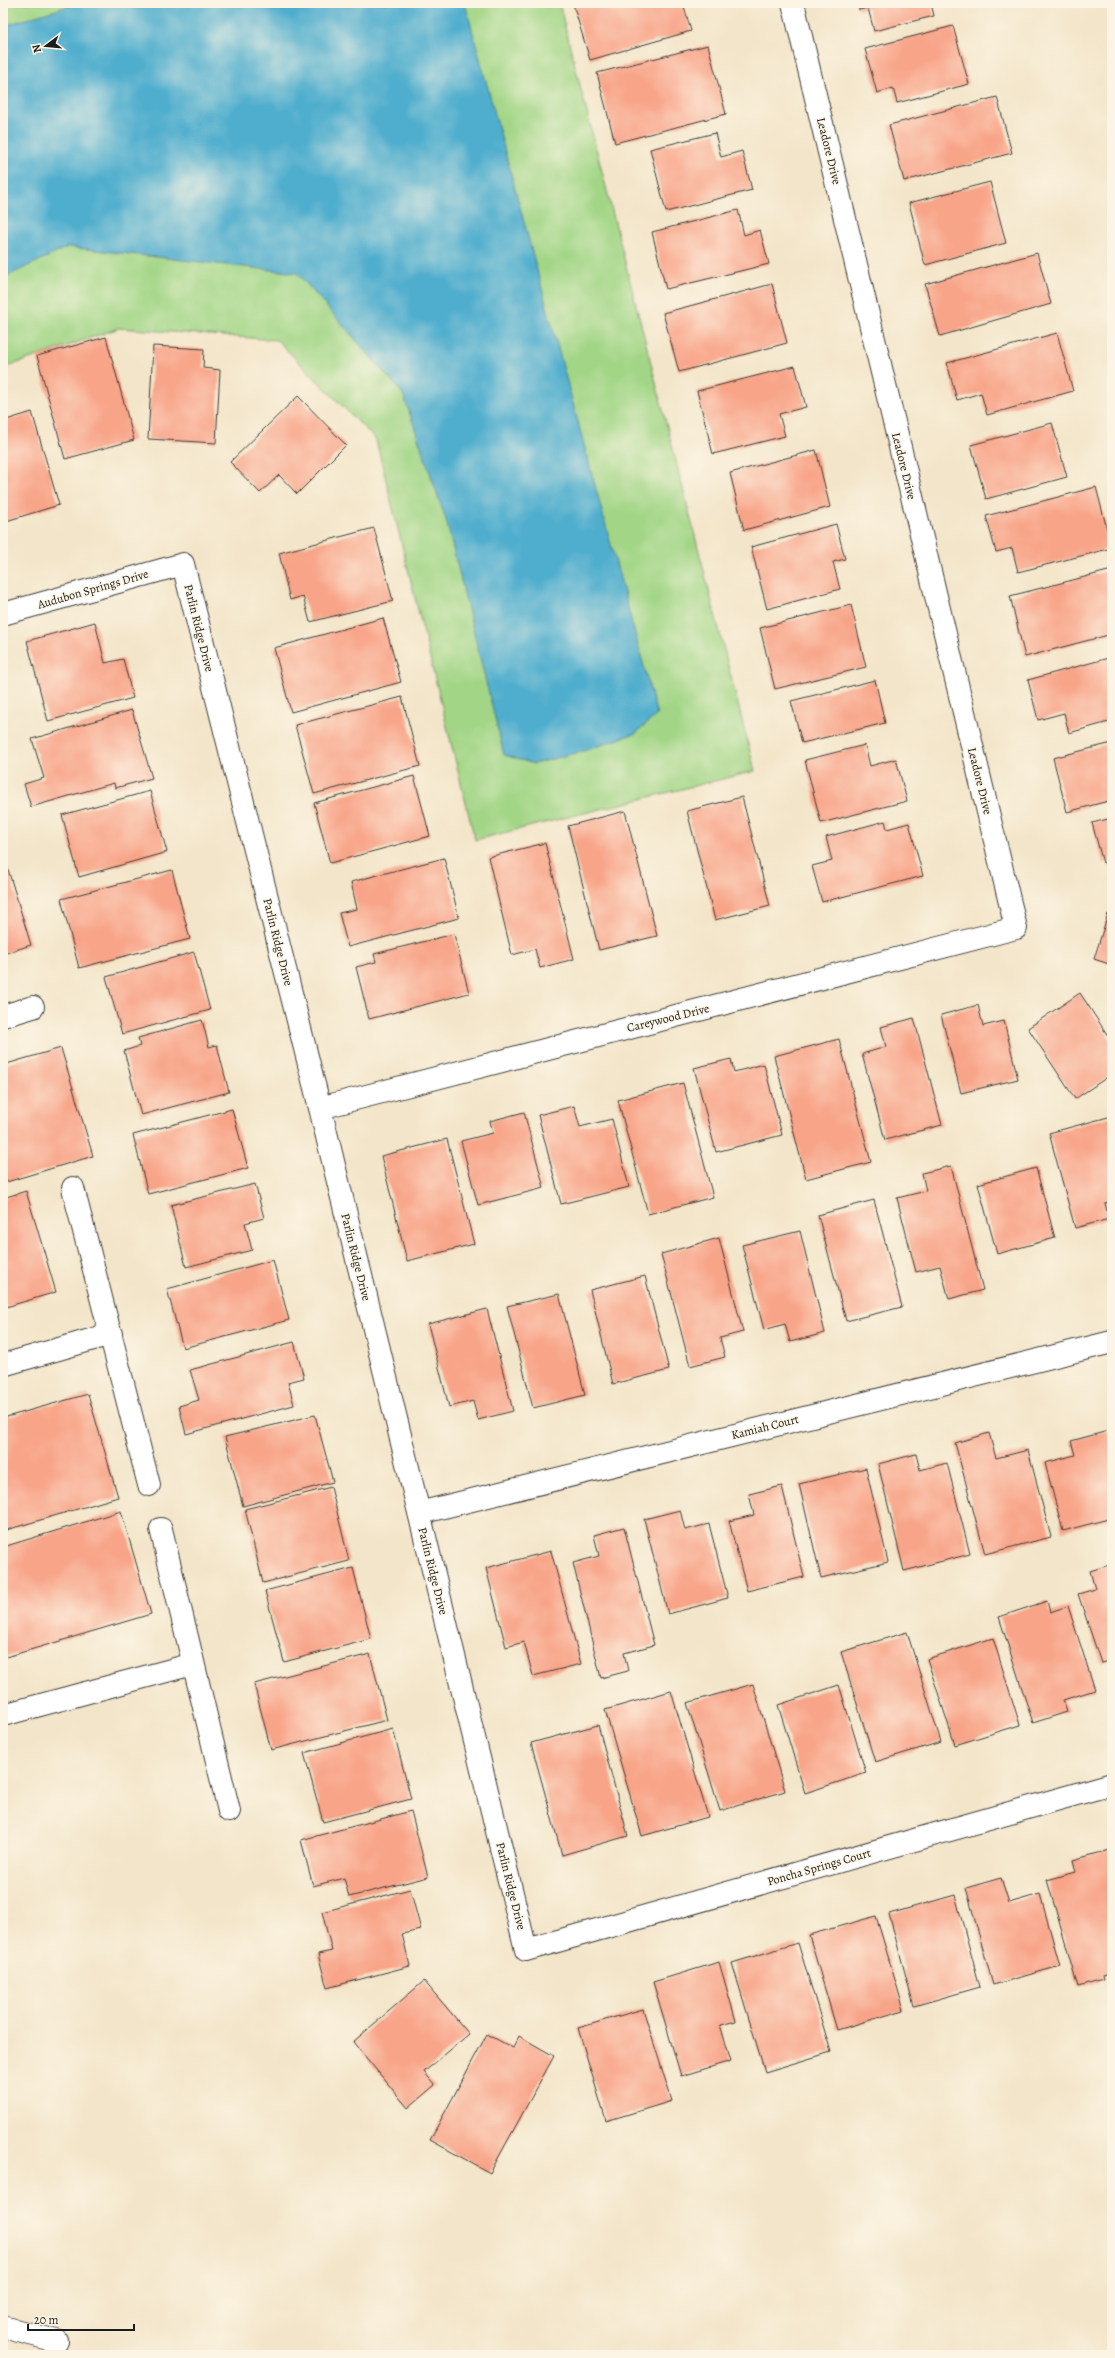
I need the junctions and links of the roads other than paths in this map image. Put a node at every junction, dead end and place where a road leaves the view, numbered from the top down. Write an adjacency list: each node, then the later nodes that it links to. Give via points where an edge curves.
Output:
1 (793, 3): 4 (street, Leadore Drive)
2 (183, 564): 3 (street, Audubon Springs Drive); 7 (street, Parlin Ridge Drive)
3 (3, 614)
4 (1016, 928): 7 (street, Careywood Drive)
5 (33, 1007): 6 (street)
6 (3, 1016)
7 (320, 1108): 13 (street, Parlin Ridge Drive)
8 (73, 1188): 9 (street)
9 (111, 1334): 11 (street); 12 (street)
10 (1112, 1342): 13 (street, Kamiah Court)
11 (3, 1365)
12 (149, 1485)
13 (419, 1513): 19 (street, Parlin Ridge Drive)
14 (161, 1528): 15 (street)
15 (194, 1664): 16 (street); 18 (street)
16 (3, 1715)
17 (1112, 1784): 19 (street, Poncha Springs Court)
18 (229, 1811)
19 (526, 1950)
20 (3, 2327): 21 (street)
21 (57, 2341)

